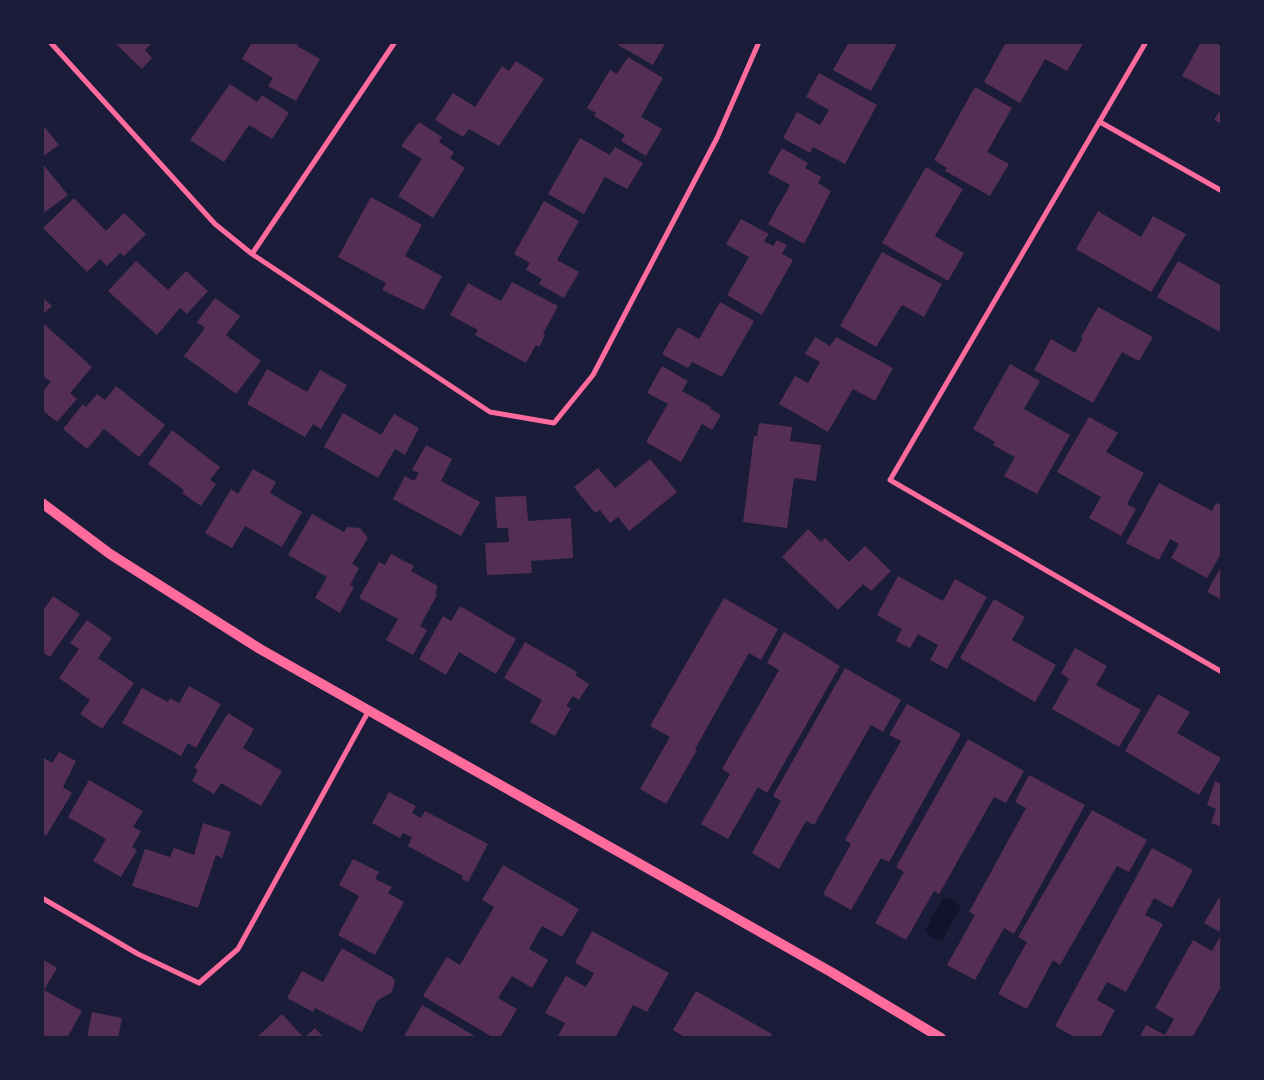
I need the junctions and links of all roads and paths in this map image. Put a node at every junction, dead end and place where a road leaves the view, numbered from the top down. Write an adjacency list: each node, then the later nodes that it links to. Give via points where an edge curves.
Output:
1 (50, 42): 7 (street, via 215,224)
2 (395, 42): 7 (street)
3 (759, 42): 7 (street, via 718,138 592,375 554,423 490,412)
4 (1146, 42): 5 (street)
5 (1100, 122): 6 (street); 9 (street, via 890,480)
6 (1222, 191)
7 (252, 254)
8 (42, 502): 10 (main road, via 110,554 164,589)
9 (1222, 672)
10 (368, 712): 11 (street, via 238,949 200,983 138,954); 12 (main road, via 831,972)
11 (42, 898)
12 (941, 1038)

